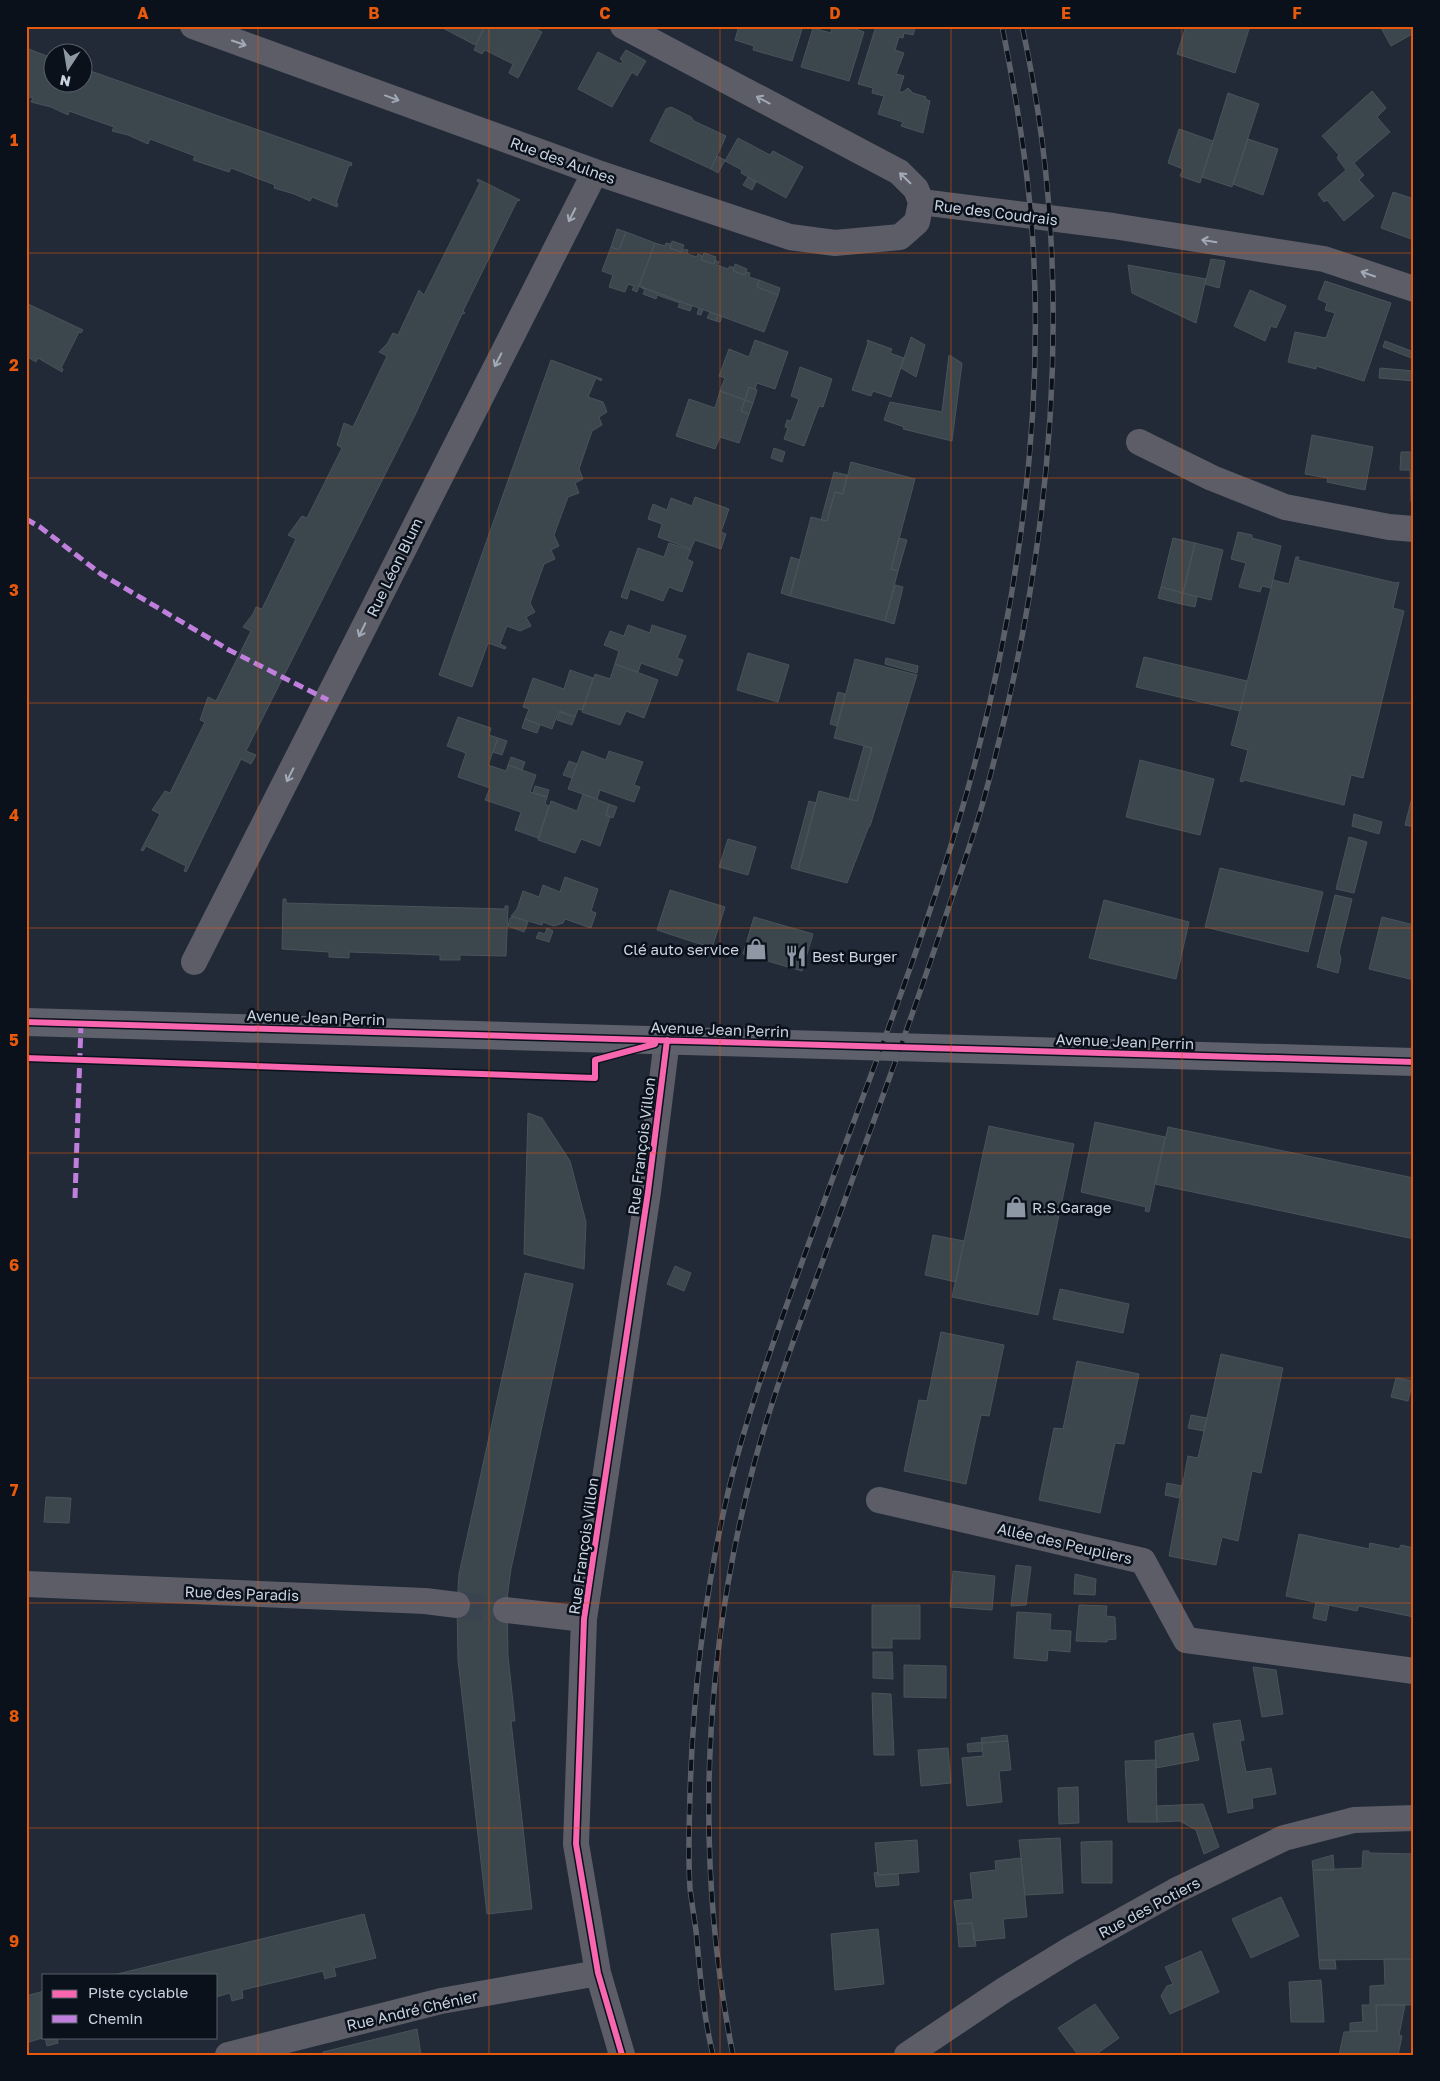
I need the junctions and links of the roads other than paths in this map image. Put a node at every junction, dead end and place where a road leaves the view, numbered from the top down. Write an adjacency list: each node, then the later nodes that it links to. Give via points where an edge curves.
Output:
1 (193, 26): 3 (street, Rue des Aulnes, one-way to 3)
2 (623, 26): 4 (street, Rue des Coudrais, one-way to 2, via 916,189 899,172)
3 (595, 172): 4 (street, Rue des Aulnes, via 790,237 835,243 900,237 917,222); 8 (street, Rue Léon Blum, one-way to 8)
4 (921, 202): 5 (street, Rue des Coudrais, one-way to 4, via 1324,258 1113,226)
5 (1414, 289)
6 (1139, 442): 7 (street, via 1212,478 1285,507 1389,528)
7 (1414, 529)
8 (194, 962)
9 (26, 1022): 10 (main road, Avenue Jean Perrin)
10 (667, 1040): 11 (main road, Avenue Jean Perrin); 16 (street, Rue François Villon, via 648,1192)
11 (1414, 1062)
12 (879, 1500): 17 (street, Allée des Peupliers, via 1143,1561 1186,1640)
13 (26, 1584): 14 (street, Rue des Paradis)
14 (457, 1605)
15 (506, 1610): 16 (street)
16 (584, 1619): 19 (street, Rue François Villon, via 576,1844)
17 (1414, 1672)
18 (1414, 1818): 22 (street, Rue des Potiers, via 1354,1820 1284,1838 1175,1891 1071,1949)
19 (598, 1973): 20 (street, Rue André Chénier, via 441,2001); 21 (street, Rue François Villon)
20 (228, 2055)
21 (622, 2055)
22 (907, 2055)

